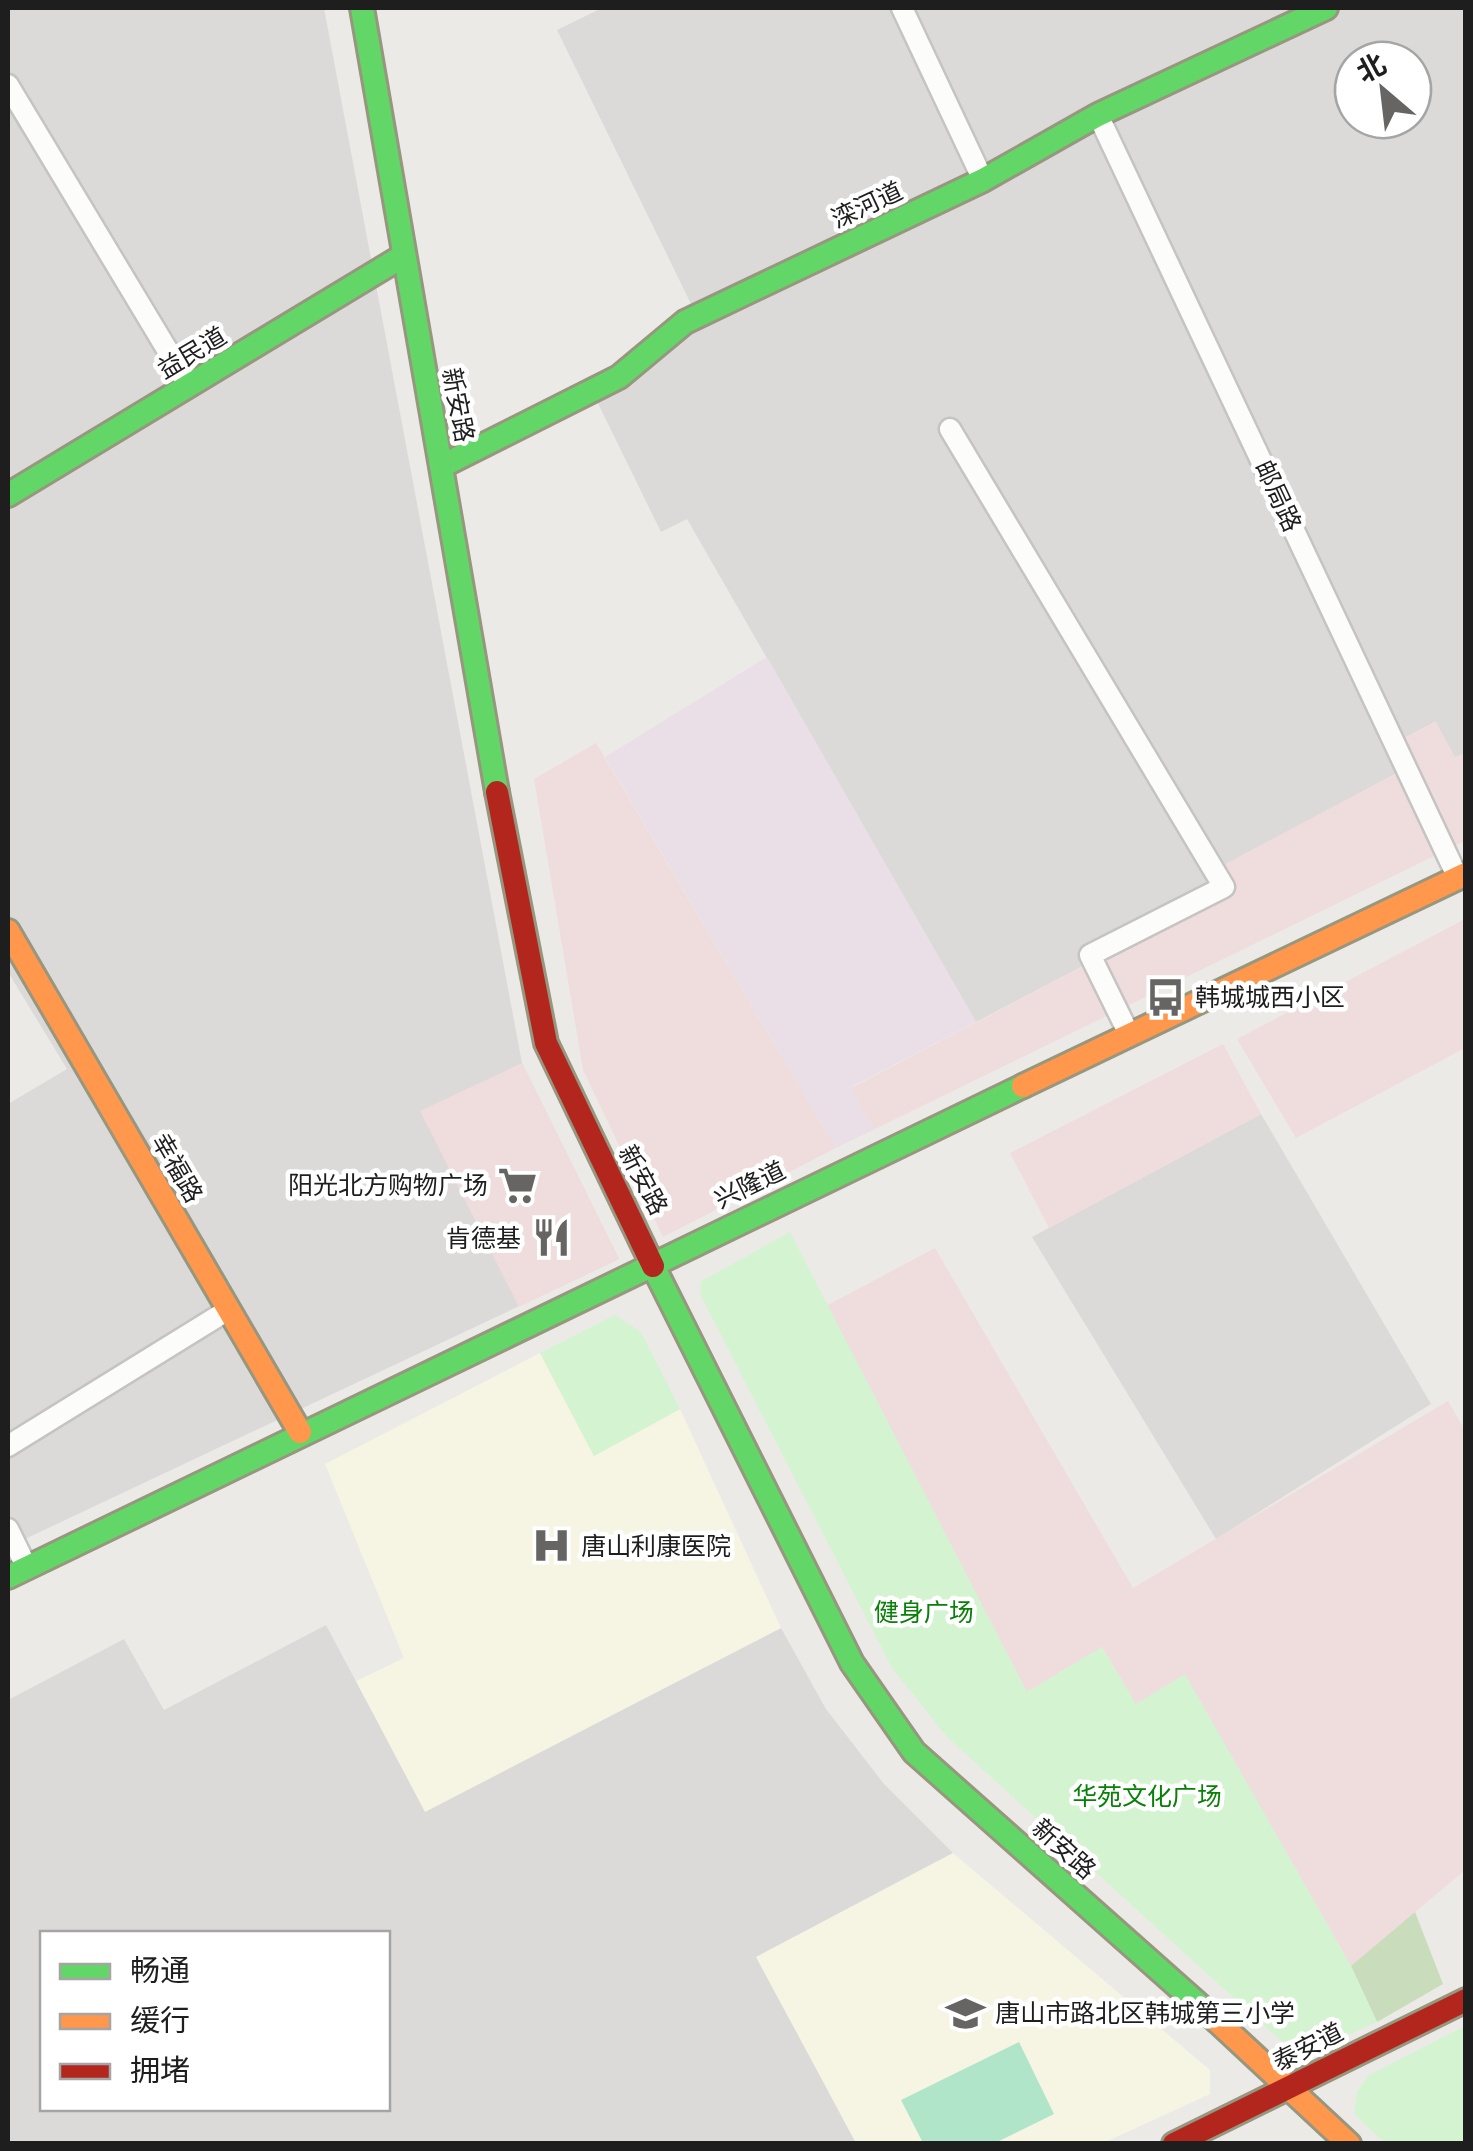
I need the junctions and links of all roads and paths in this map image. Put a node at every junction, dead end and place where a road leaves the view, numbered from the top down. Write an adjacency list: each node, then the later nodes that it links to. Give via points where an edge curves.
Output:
1 (350, 8): 8 (main road, 新安路)
2 (362, 8): 8 (main road, 新安路)
3 (902, 8): 7 (street)
4 (1326, 8): 6 (main road, 滦河道)
5 (8, 84): 9 (street)
6 (1098, 114): 7 (main road, 滦河道); 13 (street, 邮局路)
7 (983, 180): 11 (main road, 滦河道, via 685,322 619,377)
8 (397, 261): 9 (main road, 益民道); 11 (main road, 新安路); 16 (main road, 新安路, via 512,966 543,1078)
9 (189, 386): 12 (main road, 益民道)
10 (950, 430): 15 (street, via 1224,887 1090,955)
11 (442, 466): 16 (main road, 新安路, via 522,943 546,1043)
12 (8, 495)
13 (1462, 876): 15 (main road, 兴隆道)
14 (8, 932): 17 (main road, 幸福路)
15 (1129, 1034): 16 (main road, 兴隆道)
16 (649, 1264): 18 (main road, 兴隆道); 23 (main road, 新安路, via 852,1662 914,1752)
17 (228, 1310): 18 (main road, 幸福路); 19 (street)
18 (300, 1432): 21 (main road, 兴隆道)
19 (8, 1446)
20 (8, 1529): 21 (street)
21 (18, 1573)
22 (1466, 2000): 23 (main road, 泰安道)
23 (1285, 2089): 24 (main road, 泰安道); 25 (main road, 新安路); 26 (main road, 新安路)
24 (1174, 2144)
25 (1332, 2144)
26 (1349, 2144)

